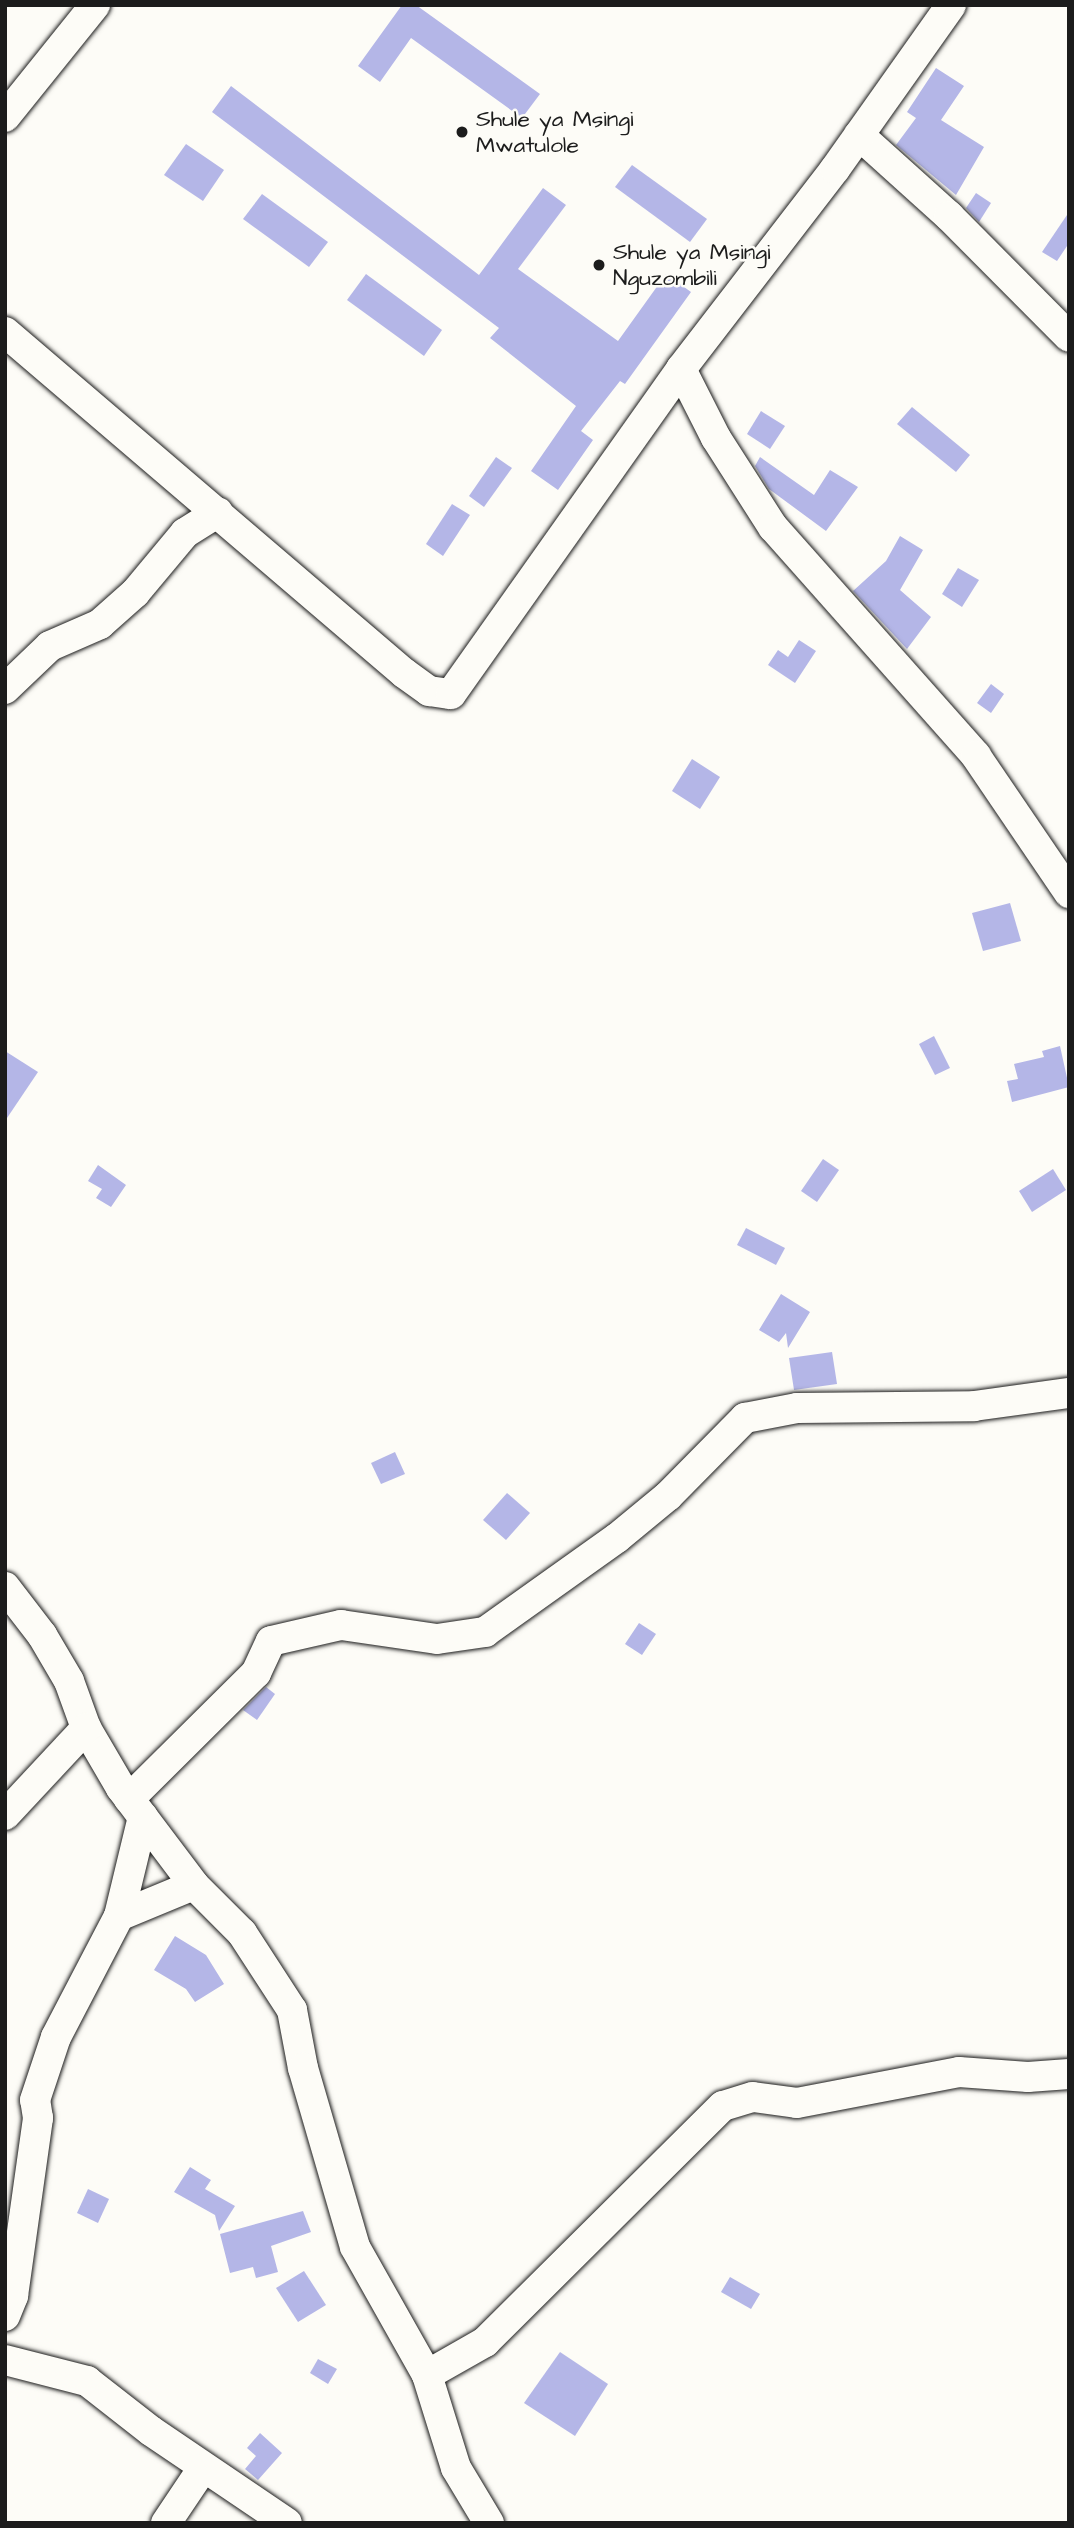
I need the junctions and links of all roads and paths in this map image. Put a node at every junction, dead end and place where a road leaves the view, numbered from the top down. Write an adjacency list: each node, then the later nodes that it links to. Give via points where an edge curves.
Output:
1 (951, 5): 4 (street)
2 (84, 10): 3 (street)
3 (5, 117)
4 (859, 135): 6 (street, via 949,216); 7 (street)
5 (5, 332): 8 (street)
6 (1069, 337)
7 (681, 369): 8 (street, via 451,694 429,691 404,673); 10 (street, via 716,438 773,527 976,756)
8 (218, 512): 9 (street, via 185,533 135,593 100,624 50,646)
9 (5, 689)
10 (1069, 893)
11 (1069, 1393): 14 (street, via 974,1406 797,1408 745,1418 668,1496 617,1538 485,1632 437,1639 341,1625 299,1638 272,1640 256,1673)
12 (5, 1587): 13 (street, via 43,1635 69,1681)
13 (86, 1728): 14 (street); 15 (street)
14 (136, 1808): 16 (street); 17 (street)
15 (5, 1815)
16 (194, 1885): 17 (street); 21 (street, via 242,1933 292,2010 303,2068 355,2247)
17 (119, 1916): 19 (street, via 56,2037 35,2100 38,2118 13,2296)
18 (1069, 2074): 21 (street, via 1028,2077 959,2071 797,2103 753,2097 723,2106 485,2342)
19 (5, 2316)
20 (5, 2360): 22 (street, via 87,2381)
21 (427, 2375): 25 (street, via 456,2468)
22 (203, 2468): 23 (street); 24 (street)
23 (166, 2523)
24 (287, 2523)
25 (489, 2523)

